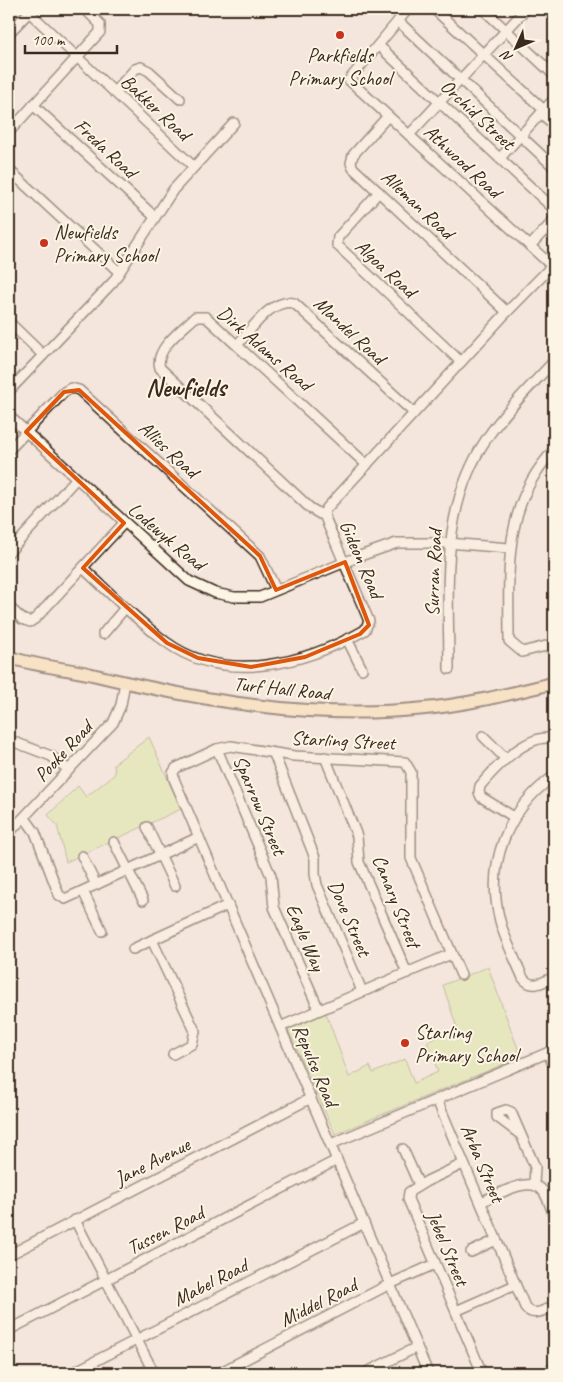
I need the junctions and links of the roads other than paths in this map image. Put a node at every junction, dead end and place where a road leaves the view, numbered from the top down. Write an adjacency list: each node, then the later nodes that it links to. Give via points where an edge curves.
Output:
1 (85, 9): 14 (street, via 101,28 98,36)
2 (408, 9): 9 (street)
3 (434, 9): 13 (street)
4 (485, 9): 10 (street)
5 (526, 9): 10 (street)
6 (546, 9): 8 (street)
7 (30, 10): 11 (street); 14 (street, Bakker Road)
8 (554, 16)
9 (398, 21): 12 (street); 16 (street)
10 (506, 30): 13 (street); 15 (street)
11 (9, 34)
12 (378, 45): 20 (street, Orchid Street); 23 (street, Athwood Road, via 349,80)
13 (483, 55): 16 (street); 22 (street)
14 (78, 57): 17 (street, Bakker Road); 21 (street)
15 (554, 75)
16 (461, 80): 20 (street); 28 (street)
17 (115, 91): 18 (street, via 140,67); 30 (street, Bakker Road)
18 (180, 98)
19 (554, 99): 22 (street)
20 (440, 102): 27 (street); 29 (street, Orchid Street)
21 (33, 105): 26 (street); 35 (street, Freda Road)
22 (542, 111): 25 (street); 28 (street)
23 (388, 116): 27 (street, Athwood Road); 33 (street, Alleman Road, via 352,158 354,168)
24 (234, 123): 30 (street)
25 (554, 125)
26 (9, 132)
27 (409, 135): 37 (street, Athwood Road)
28 (520, 135): 29 (street); 31 (street)
29 (500, 158): 34 (street, Orchid Street)
30 (193, 166): 35 (street)
31 (554, 167)
32 (9, 170): 39 (street)
33 (379, 192): 40 (street, Alleman Road); 45 (street, Algoa Road, via 338,237 337,245)
34 (554, 209)
35 (155, 217): 39 (street)
36 (554, 220): 37 (street)
37 (530, 246): 38 (street, Athwood Road)
38 (553, 267): 40 (street, Gideon Road)
39 (119, 272): 43 (street)
40 (507, 312): 45 (street, Gideon Road)
41 (9, 322): 43 (street)
42 (238, 344): 47 (street, Mandel Road, via 276,305 294,303); 52 (street, Dirk Adams Road); 54 (street, Dirk Adams Road, via 210,319 197,316 161,352 158,361 160,368 310,508)
43 (43, 355): 46 (street)
44 (554, 361): 56 (street, Surran Road, via 503,417 472,464 460,490)
45 (462, 362): 47 (street, Gideon Road)
46 (9, 391)
47 (414, 413): 52 (street, Gideon Road)
48 (9, 416): 49 (street, Lodewyk Road)
49 (26, 432): 50 (street); 53 (street, Lodewyk Road); 61 (street, Allies Road, via 64,392 72,388 79,390 260,556)
50 (9, 450)
51 (554, 450): 57 (street, via 532,479 518,508)
52 (367, 465): 54 (street, Gideon Road, via 329,504)
53 (76, 479): 55 (street, Lodewyk Road); 58 (street)
54 (324, 514): 59 (street, Gideon Road)
55 (124, 523): 60 (street); 61 (street, Lodewyk Road, via 189,581 215,594 260,596)
56 (448, 543): 57 (street, Lodewyk Road); 59 (street, Lodewyk Road, via 397,543); 69 (street, Surran Road)
57 (509, 548): 66 (street, via 509,641 522,652)
58 (9, 552)
59 (346, 562): 61 (street, Lodewyk Road); 65 (street, Gideon Road, via 369,621 365,630)
60 (83, 568): 62 (street, via 30,622); 63 (street, Gideon Road)
61 (276, 590)
62 (9, 607)
63 (125, 608): 64 (street); 65 (street, Gideon Road, via 167,643 198,658 227,665 251,667 282,663)
64 (103, 634)
65 (347, 639): 68 (street)
66 (554, 644)
67 (9, 657): 70 (main road, Turf Hall Road)
68 (362, 669)
69 (449, 669)
70 (125, 682): 71 (main road, Turf Hall Road, via 240,704 348,712 447,706); 79 (street, Pooke Road, via 117,717)
71 (554, 683)
72 (483, 736): 78 (street)
73 (554, 739): 78 (street, via 545,738 520,747)
74 (9, 740): 79 (street, via 51,756)
75 (217, 749): 76 (street, Starling Street, via 230,746); 80 (street, Starling Street, via 177,766); 91 (street, Sparrow Street)
76 (274, 754): 77 (street, Starling Street); 104 (street, Dove Street, via 315,858 317,885)
77 (325, 757): 100 (street, Starling Street, via 401,760 410,767 411,858); 101 (street, Canary Street, via 359,841 360,862)
78 (506, 759): 82 (street, via 483,783 479,792 486,801)
79 (69, 770): 83 (street, Pooke Road)
80 (174, 771): 86 (street, Repulse Road, via 174,779)
81 (554, 776): 82 (street)
82 (514, 817): 103 (street, via 498,859 495,895 500,923 526,983 538,984)
83 (25, 818): 85 (street, Pooke Road); 94 (street, via 35,832 60,897 68,899)
84 (147, 827): 88 (street)
85 (9, 833)
86 (199, 837): 88 (street); 96 (street, Repulse Road)
87 (114, 842): 90 (street)
88 (161, 855): 90 (street); 93 (street)
89 (82, 856): 92 (street)
90 (128, 870): 92 (street); 95 (street)
91 (271, 876): 105 (street, Eagle Way, via 274,906)
92 (96, 885): 94 (street)
93 (175, 886)
94 (83, 891): 97 (street)
95 (143, 900)
96 (228, 905): 98 (street); 106 (street, Repulse Road)
97 (102, 931)
98 (152, 940): 99 (street); 108 (street, via 194,1031 192,1044)
99 (133, 949)
100 (451, 954): 101 (street); 102 (street, Starling Street)
101 (406, 973): 104 (street)
102 (461, 975)
103 (554, 977)
104 (362, 991): 105 (street)
105 (318, 1010): 106 (street)
106 (280, 1027): 110 (street, Repulse Road)
107 (551, 1052): 109 (street); 111 (street)
108 (173, 1054)
109 (554, 1067)
110 (311, 1098): 113 (street, Repulse Road); 121 (street, Jane Avenue)
111 (437, 1100): 113 (street); 116 (street, Arba Street)
112 (521, 1135): 117 (street, via 535,1167)
113 (331, 1144): 115 (street, Repulse Road)
114 (403, 1149): 118 (street)
115 (337, 1160): 122 (street, Repulse Road); 127 (street, Tussen Road)
116 (464, 1164): 118 (street, Jebel Street); 119 (street, Arba Street)
117 (534, 1184): 119 (street, via 521,1185); 120 (street, via 543,1191)
118 (419, 1185): 126 (street, Jebel Street, via 409,1192 408,1199)
119 (481, 1202): 123 (street, Arba Street)
120 (554, 1216)
121 (75, 1220): 125 (street, Jane Avenue); 127 (street)
122 (364, 1222): 128 (street, Repulse Road); 133 (street, Mabel Road)
123 (496, 1240): 124 (street); 129 (street, Arba Street)
124 (471, 1252)
125 (9, 1255)
126 (435, 1264): 128 (street, Middel Road); 131 (street, Jebel Street)
127 (106, 1280): 132 (street, Tussen Road); 133 (street)
128 (390, 1284): 134 (street, Repulse Road); 138 (street, Middel Road)
129 (515, 1285): 130 (street, Arba Street, via 531,1313); 131 (street)
130 (554, 1306)
131 (456, 1311): 141 (street, Jebel Street)
132 (9, 1330)
133 (136, 1340): 136 (street, Mabel Road); 137 (street)
134 (417, 1347): 139 (street); 140 (street, Repulse Road)
135 (554, 1368): 142 (street)
136 (72, 1373)
137 (154, 1373)
138 (219, 1373)
139 (365, 1373)
140 (428, 1373)
141 (482, 1373)
142 (542, 1373)

